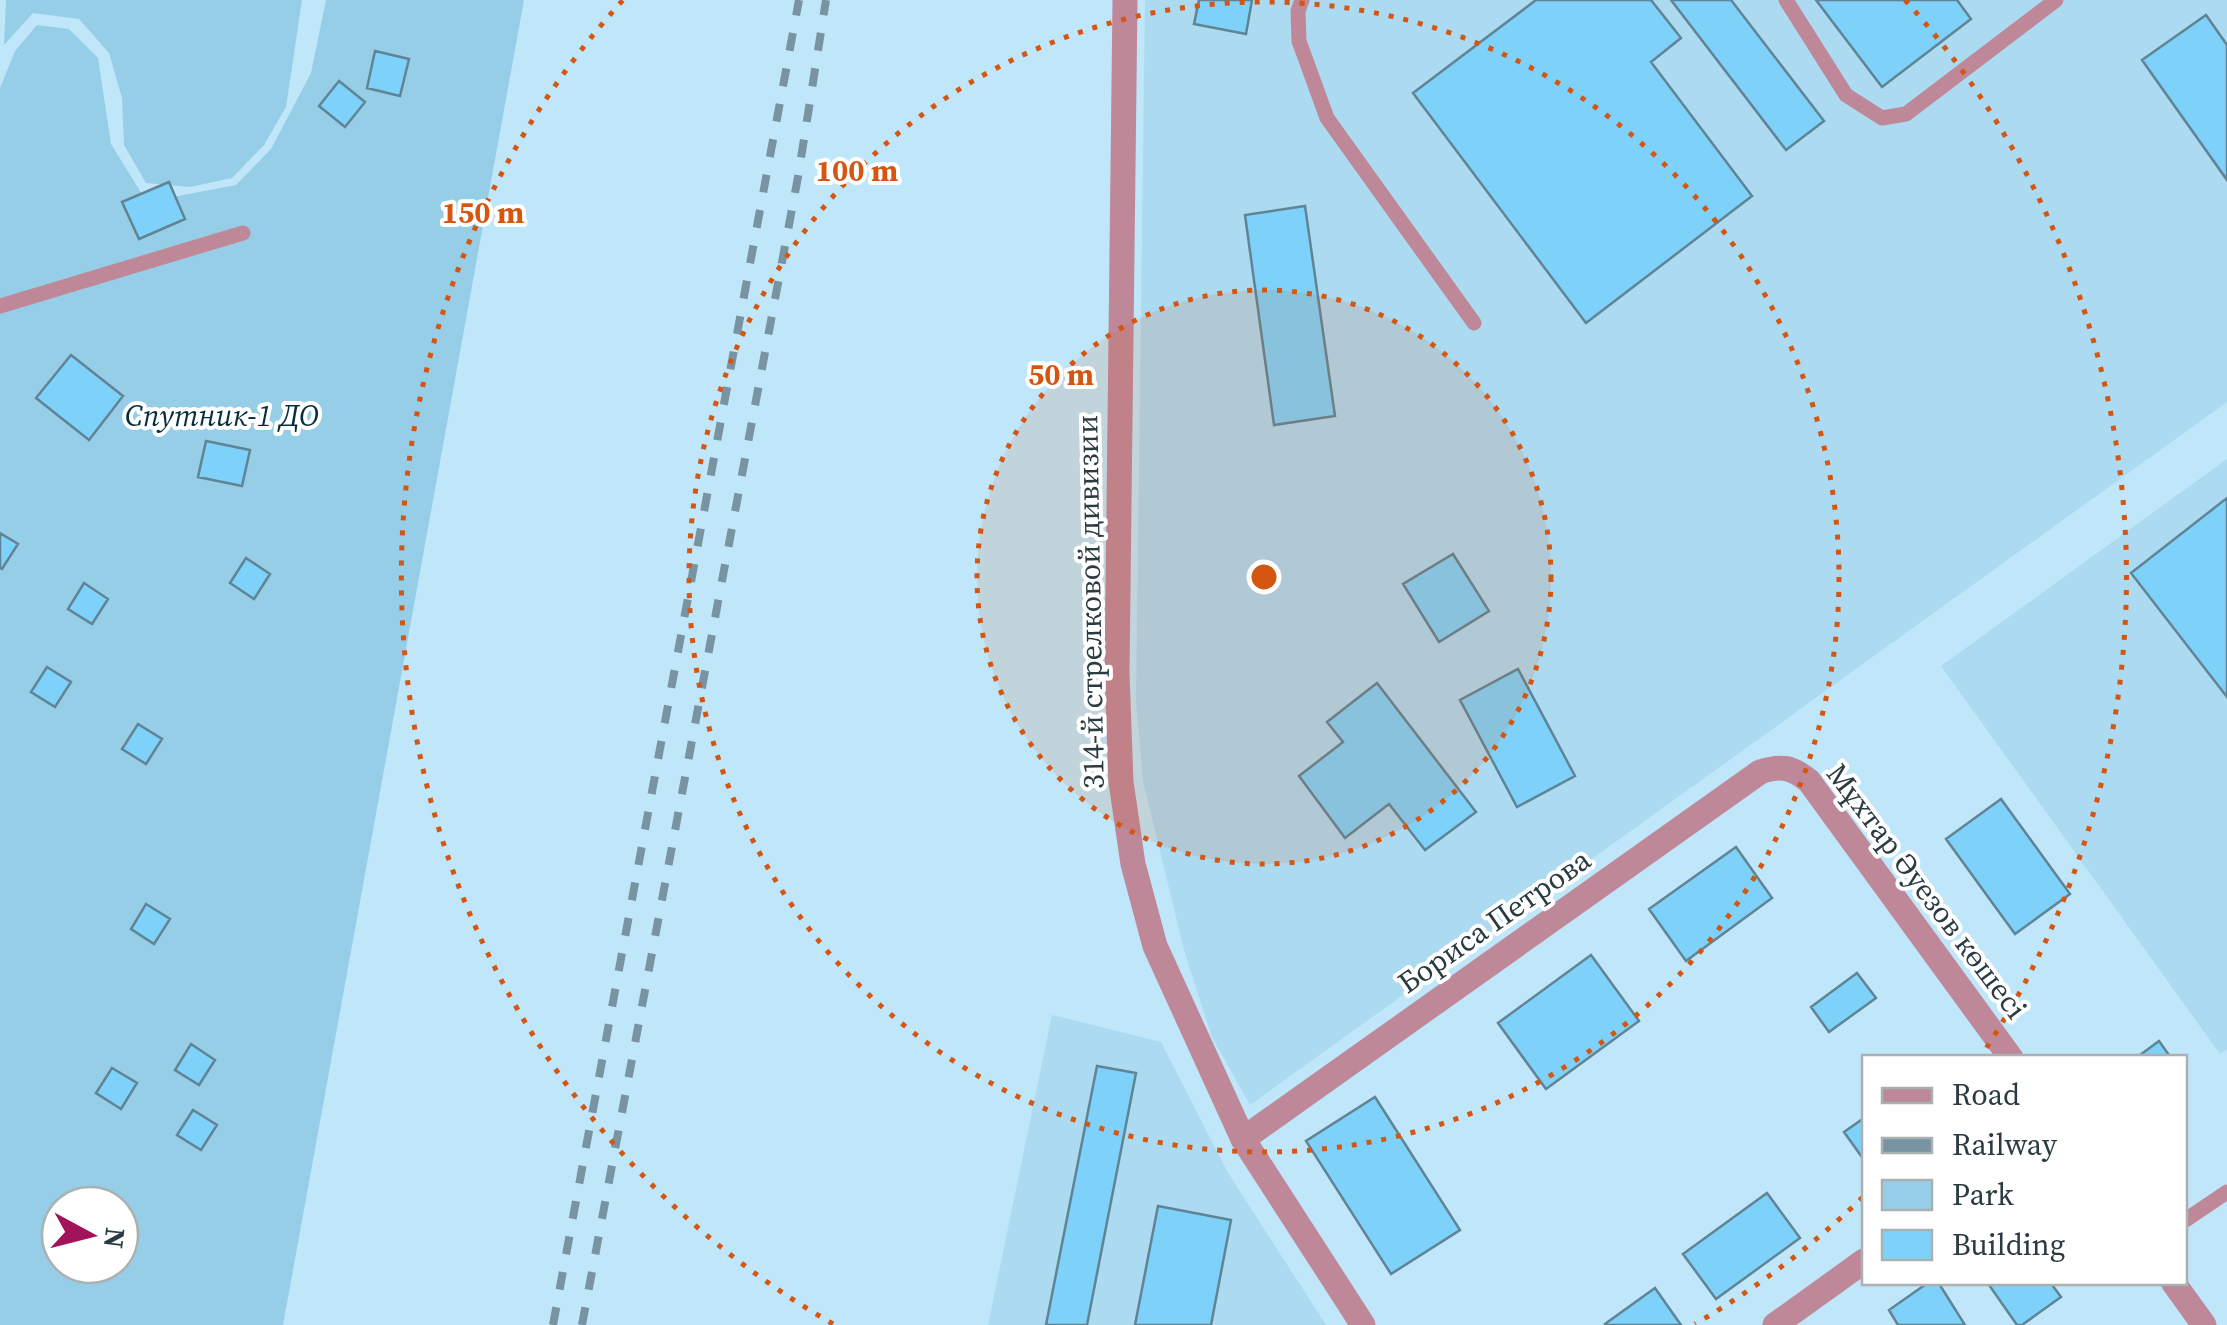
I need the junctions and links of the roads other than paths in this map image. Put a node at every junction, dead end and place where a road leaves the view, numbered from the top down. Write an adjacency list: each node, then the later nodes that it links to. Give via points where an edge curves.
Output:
1 (1126, 0): 10 (street, 314-й стрелковой дивизии, via 1117,674 1122,782 1133,864 1155,946)
2 (1302, 0): 7 (lane, via 1299,41 1327,118)
3 (1786, 0): 4 (lane, via 1846,95 1882,118 1906,114)
4 (2056, 0)
5 (243, 233): 6 (lane)
6 (0, 306)
7 (1474, 323)
8 (1788, 767): 9 (street, Мұхтар Әуезов көшесі, via 1809,782); 10 (street, Бориса Петрова, via 1760,772)
9 (2008, 1055)
10 (1242, 1140): 15 (street, 314-й стрелковой дивизии)
11 (2227, 1192): 12 (lane)
12 (2187, 1219)
13 (1862, 1262): 16 (street)
14 (2175, 1285): 17 (street)
15 (1363, 1325)
16 (1776, 1325)
17 (2204, 1325)

